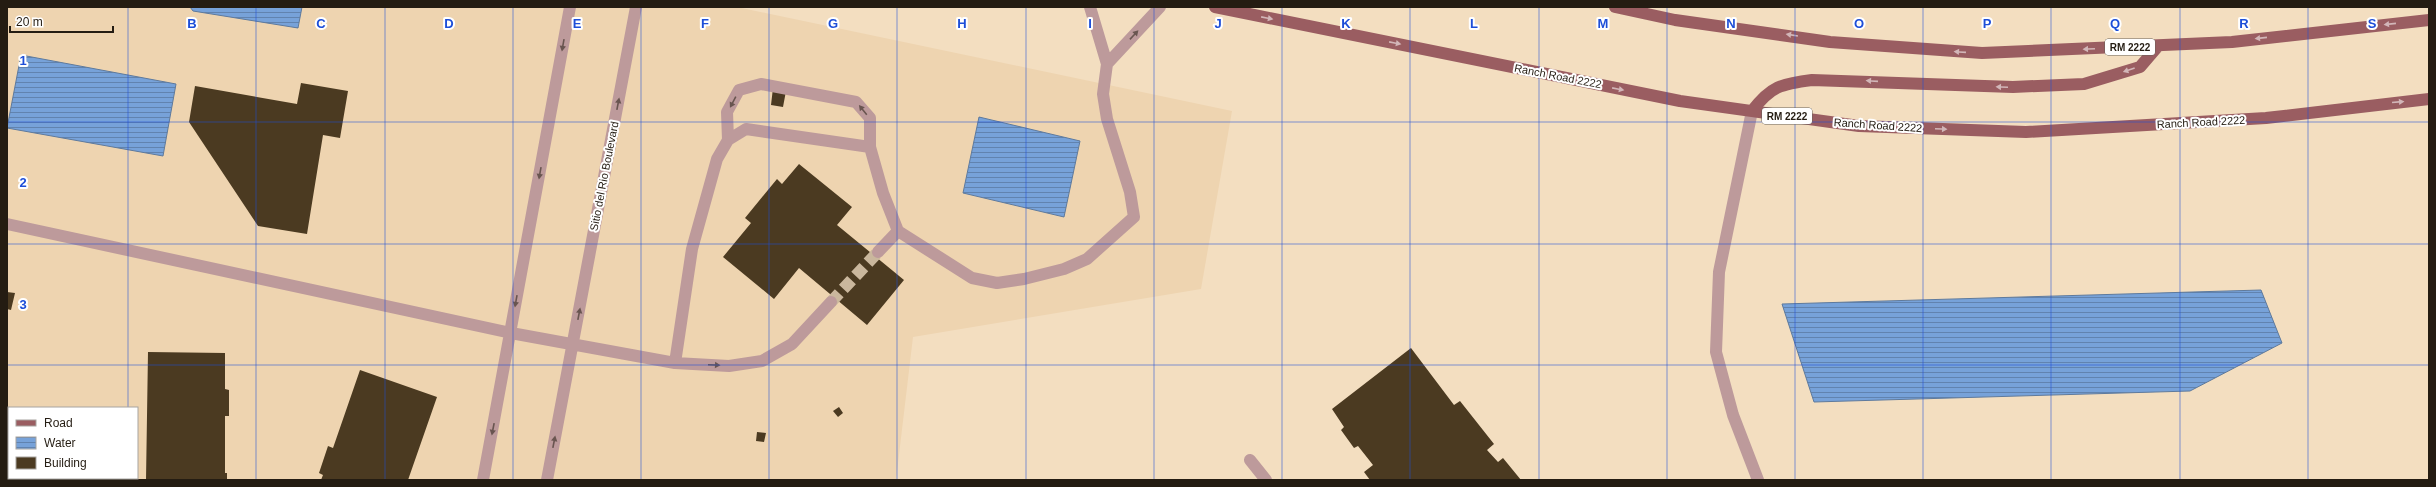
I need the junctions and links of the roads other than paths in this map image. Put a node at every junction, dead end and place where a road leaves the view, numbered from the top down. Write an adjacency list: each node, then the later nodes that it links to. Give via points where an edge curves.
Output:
1 (570, 7): 18 (street, one-way to 18)
2 (636, 7): 19 (street, Sitio del Rio Boulevard, one-way to 2)
3 (1090, 7): 9 (street)
4 (1160, 7): 9 (street, one-way to 4)
5 (1215, 7): 11 (main road, Ranch Road 2222 / RM 2222, one-way to 11, via 1680,101)
6 (1615, 7): 8 (main road, RM 2222, one-way to 6, via 1982,53 1888,48 1675,20)
7 (2429, 20): 8 (main road, RM 2222, one-way to 8, via 2232,42)
8 (2158, 46): 11 (main road, one-way to 11, via 2140,66 2084,84 2013,87 1812,80 1792,82 1774,88 1764,94)
9 (1107, 64): 15 (street, via 1103,94 1107,119 1130,192 1134,217 1087,259 1064,269 1024,280 997,283 972,278)
10 (2429, 99): 11 (main road, Ranch Road 2222 / RM 2222, one-way to 10, via 1859,126 2026,132 2266,118)
11 (1752, 111): 25 (street, via 1719,272 1716,352 1733,415)
12 (728, 140): 13 (street, via 746,129); 13 (street, one-way to 12, via 870,118 856,102 761,84 739,90 728,112); 20 (street, via 718,159 692,249)
13 (870, 147): 15 (street, via 883,193)
14 (7, 224): 18 (street)
15 (898, 231): 16 (street)
16 (878, 252)
17 (831, 302): 20 (street, one-way to 17, via 729,366 762,361 792,344)
18 (511, 333): 19 (street); 22 (street, one-way to 22)
19 (573, 345): 20 (street); 23 (street, Sitio del Rio Boulevard, one-way to 19)
20 (675, 363)
21 (1250, 460): 24 (street)
22 (483, 480)
23 (546, 480)
24 (1266, 480)
25 (1758, 480)

